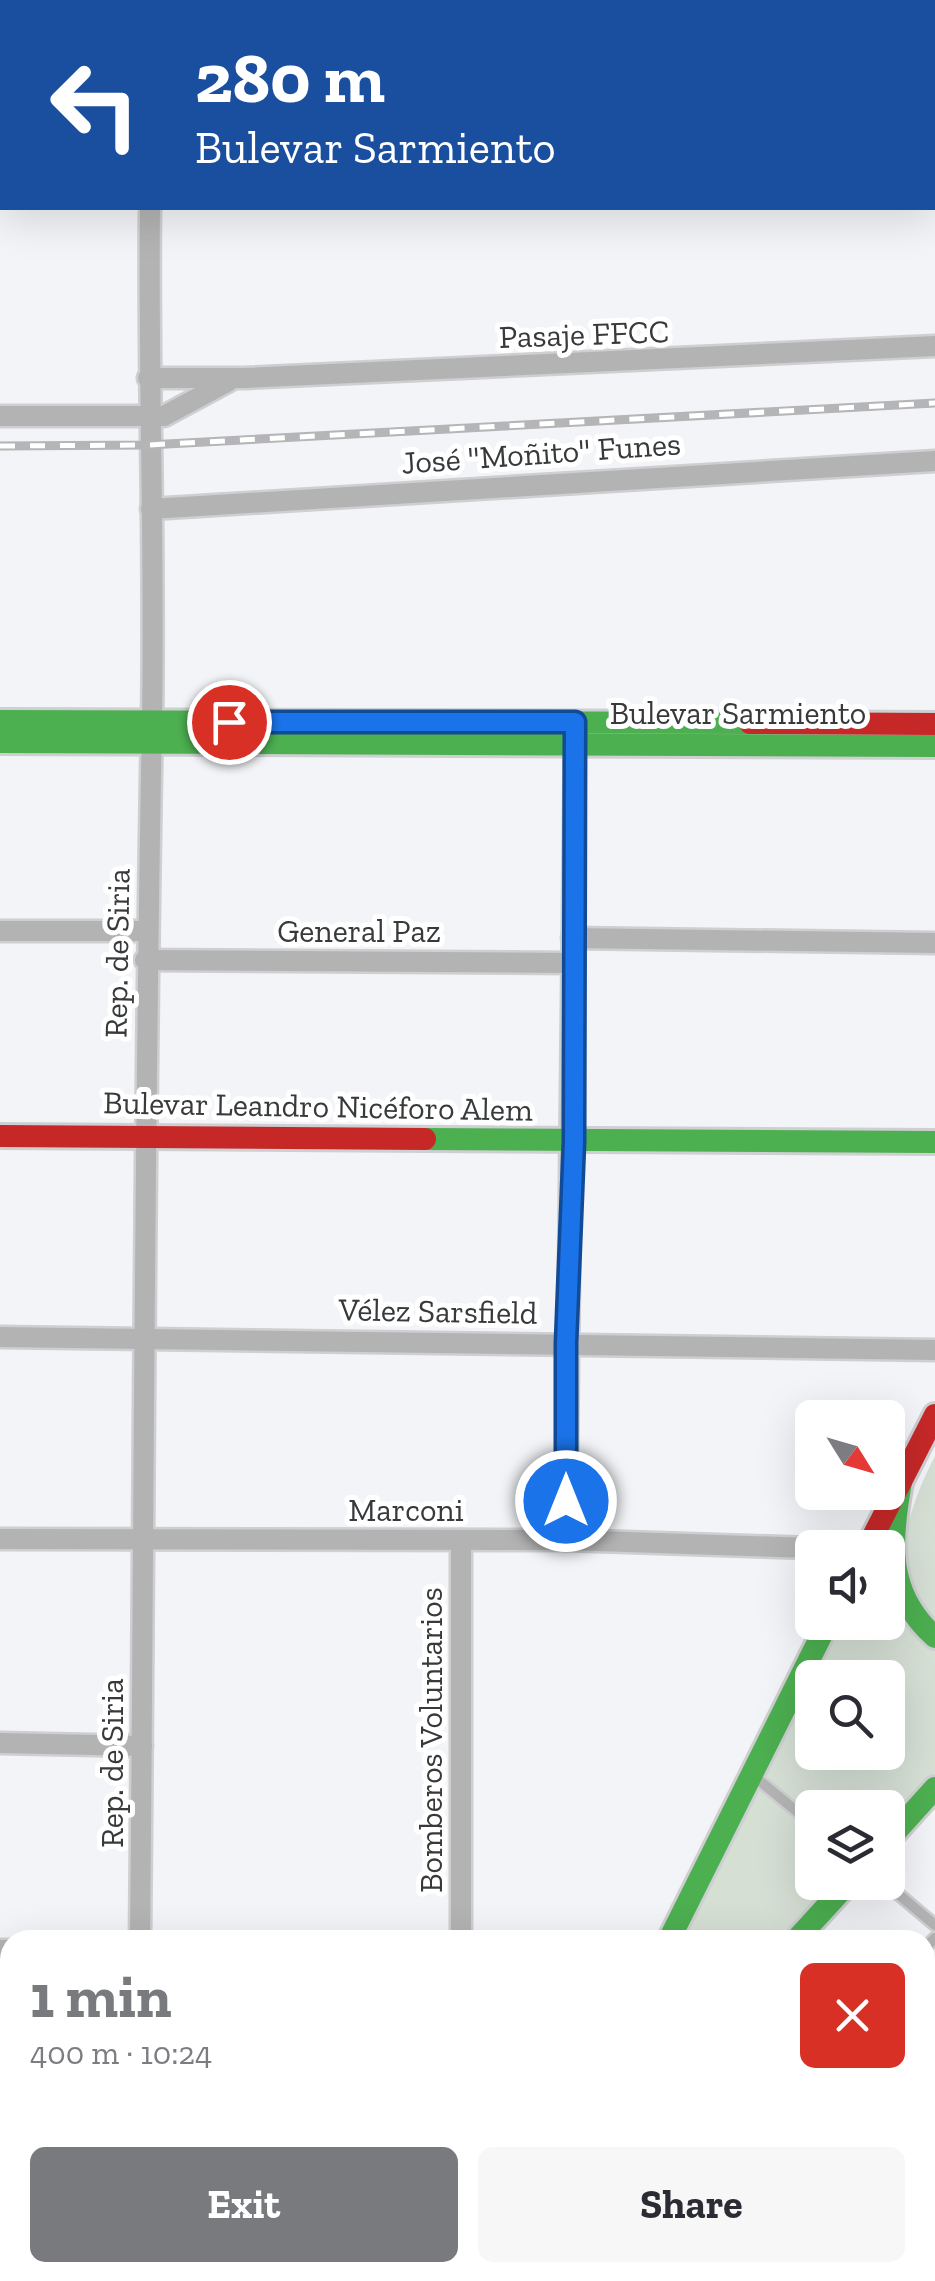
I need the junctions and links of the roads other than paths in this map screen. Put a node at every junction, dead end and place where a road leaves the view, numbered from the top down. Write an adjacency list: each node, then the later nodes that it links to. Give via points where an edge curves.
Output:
1 (150, 210): 3 (street, Rep. de Siria)
2 (935, 346): 4 (street, Pasaje FFCC)
3 (148, 378): 4 (street, Pasaje FFCC); 6 (street, Rep. de Siria)
4 (235, 378): 6 (street, Pasaje FFCC, via 182,409)
5 (0, 416): 6 (street, Pasaje FFCC)
6 (148, 416): 8 (street, Rep. de Siria)
7 (935, 461): 8 (street, José "Moñito" Funes)
8 (152, 509): 11 (street, Rep. de Siria)
9 (0, 721): 11 (main road, Bulevar Sarmiento)
10 (935, 724): 13 (main road, Bulevar Sarmiento)
11 (151, 732): 12 (main road, Bulevar Sarmiento); 14 (main road, Bulevar Sarmiento); 17 (street, Rep. de Siria)
12 (575, 734): 13 (main road, Bulevar Sarmiento); 18 (street)
13 (890, 735): 15 (main road, Bulevar Sarmiento)
14 (0, 742)
15 (935, 746)
16 (0, 930): 17 (street)
17 (146, 932): 20 (street, Rep. de Siria)
18 (572, 938): 19 (street); 21 (street)
19 (935, 943)
20 (146, 960): 21 (street, General Paz); 23 (street, Rep. de Siria)
21 (571, 963): 24 (street)
22 (0, 1136): 23 (main road, Bulevar Leandro Nicéforo Alem)
23 (145, 1136): 24 (main road, Bulevar Leandro Nicéforo Alem); 27 (street, Rep. de Siria)
24 (574, 1142): 25 (main road, Bulevar Leandro Nicéforo Alem); 28 (street)
25 (935, 1142)
26 (0, 1337): 27 (street, Vélez Sarsfield)
27 (144, 1338): 28 (street, Vélez Sarsfield); 34 (street, Rep. de Siria)
28 (566, 1343): 29 (street, Vélez Sarsfield); 36 (street)
29 (935, 1350)
30 (935, 1415): 31 (main road)
31 (905, 1474)
32 (896, 1510): 38 (main road, via 893,1569 910,1612)
33 (0, 1538): 34 (street, Marconi)
34 (142, 1539): 35 (street, Marconi); 41 (street, Rep. de Siria)
35 (461, 1540): 36 (street, Marconi); 50 (street, Bomberos Voluntarios)
36 (566, 1540): 37 (street, Marconi)
37 (795, 1547)
38 (935, 1637)
39 (819, 1640): 42 (main road)
40 (0, 1743): 41 (street)
41 (142, 1746): 49 (street, Rep. de Siria)
42 (750, 1773): 44 (lane); 51 (main road)
43 (935, 1788): 45 (main road)
44 (795, 1810)
45 (905, 1821)
46 (905, 1899): 48 (lane)
47 (833, 1900): 52 (main road)
48 (935, 1924)
49 (140, 1930)
50 (461, 1930)
51 (674, 1930)
52 (805, 1930)

